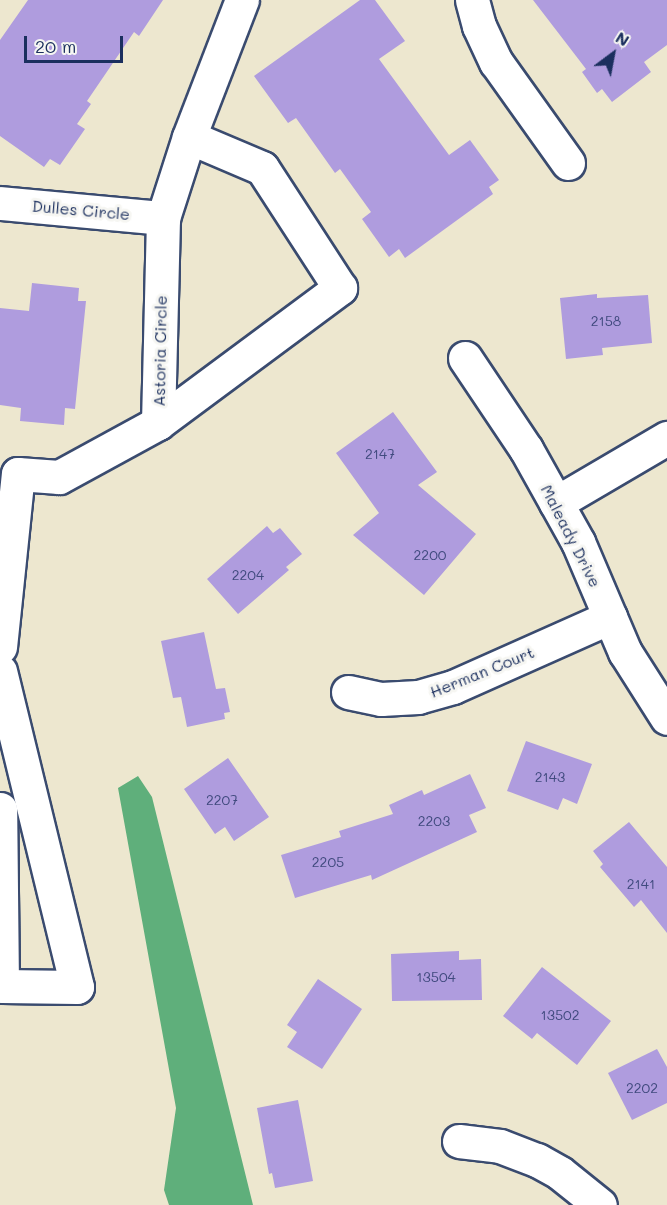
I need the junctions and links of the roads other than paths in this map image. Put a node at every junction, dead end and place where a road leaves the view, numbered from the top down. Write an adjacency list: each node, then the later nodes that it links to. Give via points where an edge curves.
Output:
1 (242, 0): 3 (street, Astoria Circle)
2 (472, 0): 4 (street, via 496,62)
3 (189, 137): 6 (street, Astoria Circle); 8 (street, via 262,168 340,288)
4 (568, 164)
5 (0, 203): 6 (street, Dulles Circle)
6 (163, 218): 8 (street, Astoria Circle)
7 (465, 358): 11 (street, Maleady Drive, via 526,449)
8 (158, 423): 10 (street, Astoria Circle, via 59,477)
9 (667, 438): 11 (street)
10 (9, 473): 13 (street, Astoria Circle)
11 (555, 503): 12 (street, Maleady Drive, via 578,542)
12 (610, 617): 15 (street, Herman Court, via 453,687 418,697 381,699); 16 (street, Maleady Drive, via 625,652)
13 (0, 647)
14 (0, 671): 18 (street, via 77,987 2,986)
15 (348, 692)
16 (667, 718)
17 (0, 809): 18 (street)
18 (0, 829)
19 (459, 1141): 20 (street, via 500,1146 537,1160)
20 (600, 1205)

